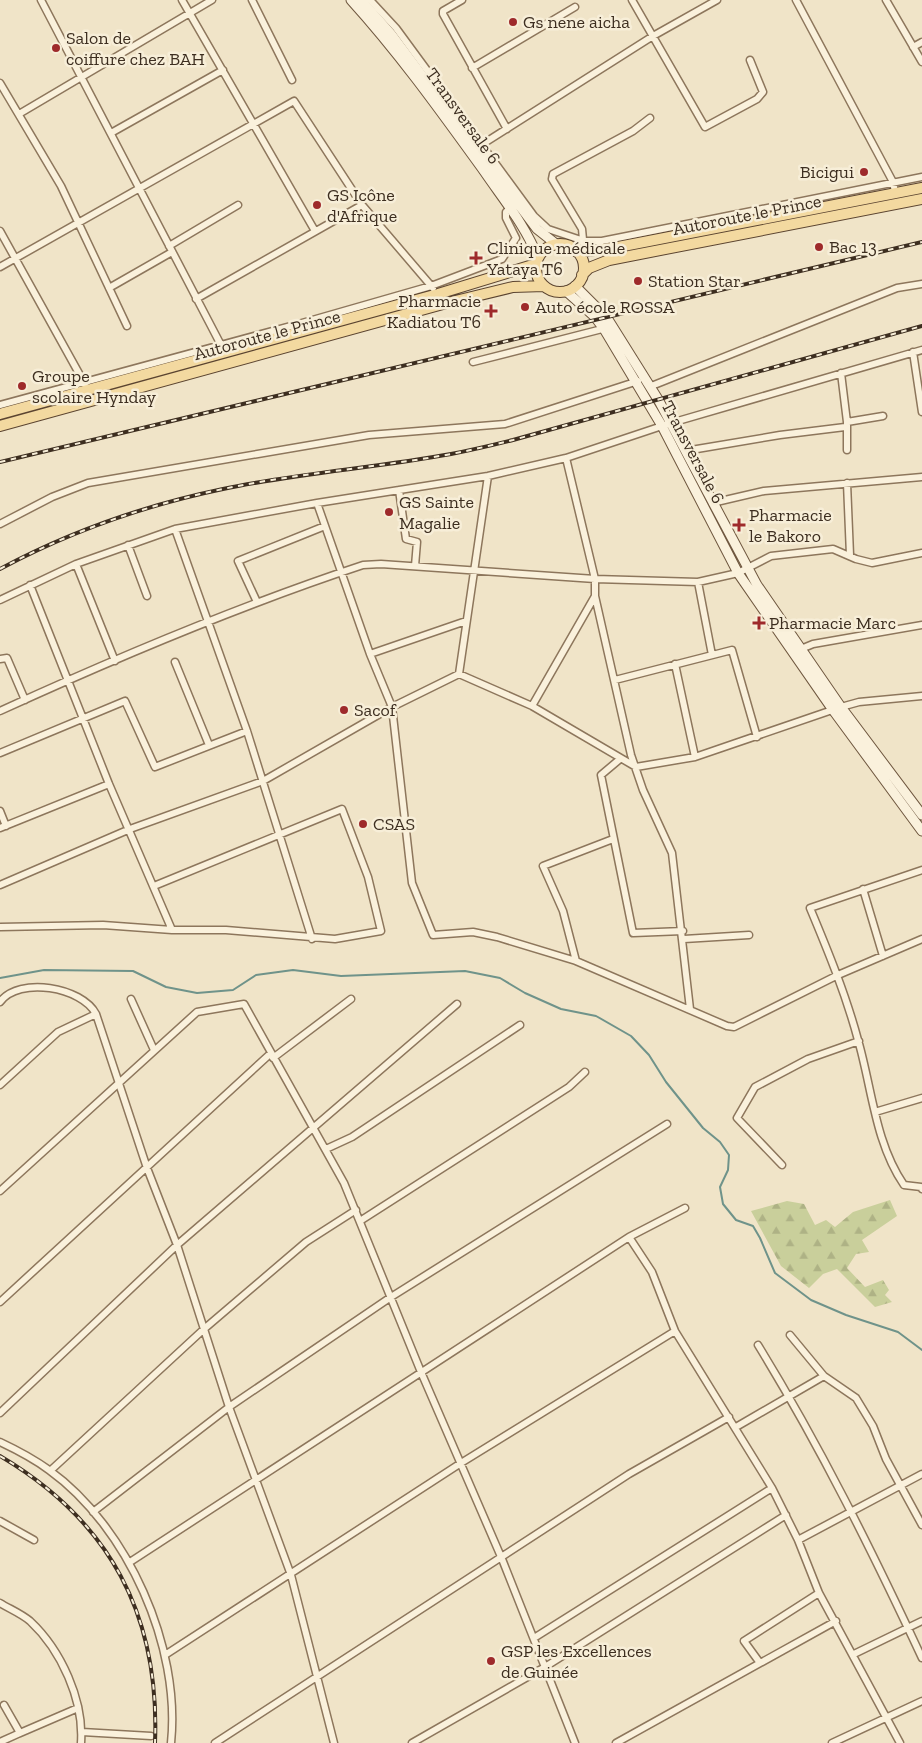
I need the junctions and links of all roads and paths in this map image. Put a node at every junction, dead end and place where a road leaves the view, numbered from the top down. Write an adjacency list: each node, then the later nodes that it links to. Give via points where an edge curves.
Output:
1 (41, 0): 22 (street)
2 (182, 0): 14 (street)
3 (212, 0): 14 (street)
4 (252, 0): 23 (street)
5 (351, 0): 39 (main road, Transversale 6, via 385,38)
6 (361, 0): 30 (main road, Transversale 6)
7 (370, 0): 30 (street, via 396,28)
8 (462, 0): 20 (street, via 442,14)
9 (632, 0): 15 (street)
10 (717, 0): 15 (street)
11 (796, 0): 32 (street)
12 (886, 0): 17 (street)
13 (575, 7): 20 (street)
14 (189, 12): 21 (street); 22 (street)
15 (653, 36): 18 (street, via 704,127 757,99 762,92); 28 (street)
16 (922, 42): 17 (street)
17 (914, 47): 19 (street)
18 (750, 60)
19 (922, 62)
20 (472, 68): 28 (street)
21 (222, 70): 27 (street); 29 (street)
22 (82, 76): 25 (street); 29 (street)
23 (292, 80)
24 (0, 83): 25 (street)
25 (19, 114): 40 (street, via 61,186)
26 (650, 118): 45 (street, via 633,131 553,174 552,179 582,229)
27 (254, 124): 34 (street); 38 (street, via 294,101); 42 (street)
28 (507, 129): 30 (street)
29 (111, 133): 34 (street)
30 (479, 146): 39 (main road, Transversale 6); 43 (street)
31 (922, 177): 32 (street)
32 (893, 182): 35 (street); 45 (street)
33 (922, 188): 35 (main road, Autoroute le Prince)
34 (140, 189): 40 (street); 46 (street)
35 (896, 192): 45 (main road, Autoroute le Prince, via 613,248)
36 (922, 199): 50 (main road, Autoroute le Prince, via 609,260 589,268)
37 (238, 205): 46 (street)
38 (362, 205): 42 (street); 55 (street)
39 (513, 205): 43 (main road, Transversale 6); 48 (main road, Transversale 6); 55 (street, via 506,218 516,238 502,259)
40 (77, 224): 47 (street); 54 (street)
41 (0, 231): 47 (street)
42 (315, 231): 57 (street)
43 (545, 232): 44 (main road, Transversale 6); 45 (street)
44 (556, 244): 45 (main road); 48 (main road, via 546,248)
45 (582, 248): 50 (main road)
46 (170, 249): 54 (street); 57 (street)
47 (16, 258): 49 (street); 66 (street)
48 (537, 261): 52 (main road, via 536,272); 55 (main road, Autoroute le Prince)
49 (0, 267)
50 (582, 276): 53 (main road)
51 (922, 284): 65 (street, via 897,288)
52 (544, 286): 56 (main road, via 554,291); 74 (main road, Autoroute le Prince, via 513,287 443,304)
53 (576, 286): 56 (main road); 59 (main road, Transversale 6, via 599,308)
54 (109, 288): 58 (street)
55 (435, 290): 60 (main road, Autoroute le Prince)
56 (566, 291): 59 (main road, Transversale 6)
57 (196, 300): 60 (street)
58 (127, 326)
59 (608, 328): 63 (street); 65 (main road, Transversale 6)
60 (223, 348): 66 (main road, Autoroute le Prince)
61 (922, 350): 62 (street)
62 (913, 352): 64 (street); 67 (street)
63 (473, 362)
64 (841, 373): 72 (street); 73 (street)
65 (643, 382): 72 (main road, Transversale 6); 72 (main road, Transversale 6); 84 (street, via 505,424 369,435 88,483 52,497)
66 (86, 386): 68 (street); 70 (main road, Autoroute le Prince)
67 (921, 397): 69 (street)
68 (0, 405)
69 (922, 412)
70 (0, 414)
71 (883, 416): 73 (street)
72 (667, 424): 76 (main road, Transversale 6); 77 (street); 92 (main road, Transversale 6)
73 (846, 424): 75 (street); 76 (street)
74 (0, 426)
75 (847, 450)
76 (685, 451): 83 (main road, Transversale 6)
77 (566, 458): 78 (street); 95 (street)
78 (488, 476): 81 (street); 94 (street)
79 (922, 477): 80 (street)
80 (847, 483): 83 (street, via 764,491); 89 (street)
81 (399, 490): 82 (street); 91 (street, via 406,539 417,542)
82 (317, 503): 85 (street); 86 (street)
83 (712, 503): 92 (main road, Transversale 6)
84 (0, 524)
85 (325, 526): 93 (street); 101 (street, via 238,561)
86 (175, 530): 87 (street); 102 (street)
87 (128, 545): 90 (street); 98 (street)
88 (922, 553): 89 (street, via 872,563)
89 (850, 555): 92 (street, via 832,549 771,556)
90 (76, 564): 97 (street); 109 (street)
91 (416, 566): 93 (street, via 363,564); 94 (street)
92 (743, 571): 96 (street); 105 (main road, Transversale 6); 119 (main road, Transversale 6)
93 (341, 572): 101 (street); 106 (street)
94 (474, 572): 95 (street); 103 (street)
95 (595, 579): 96 (street); 99 (street)
96 (698, 582): 107 (street)
97 (30, 586): 100 (street); 113 (street)
98 (147, 596)
99 (595, 596): 114 (street); 117 (street)
100 (0, 600)
101 (257, 602): 102 (street)
102 (209, 621): 109 (street); 122 (street)
103 (466, 621): 106 (street); 112 (street)
104 (922, 625): 105 (street, via 813,644)
105 (801, 649): 119 (main road, Transversale 6)
106 (370, 654): 118 (street)
107 (712, 655): 111 (street); 123 (street, via 732,650)
108 (0, 658): 116 (street, via 7,658)
109 (115, 661): 113 (street)
110 (175, 662): 124 (street)
111 (675, 664): 114 (street); 126 (street)
112 (459, 674): 117 (street); 118 (street)
113 (68, 679): 116 (street); 121 (street)
114 (615, 680): 128 (street)
115 (922, 696): 119 (street, via 858,702)
116 (25, 700): 120 (street)
117 (532, 706): 127 (street)
118 (392, 707): 129 (street); 150 (street, via 412,883 430,932 433,935 473,932)
119 (837, 708): 123 (street); 132 (main road, Transversale 6); 135 (main road, Transversale 6)
120 (0, 711)
121 (84, 718): 124 (street, via 127,702 155,768); 125 (street); 130 (street)
122 (247, 731): 124 (street); 129 (street)
123 (757, 737): 126 (street)
124 (209, 745)
125 (0, 753)
126 (695, 757): 128 (street)
127 (620, 759): 128 (street); 137 (street, via 601,775)
128 (636, 767): 144 (street, via 672,853)
129 (264, 782): 134 (street); 136 (street)
130 (109, 784): 133 (street); 134 (street)
131 (0, 810): 133 (street)
132 (922, 815)
133 (3, 827)
134 (130, 829): 139 (street); 140 (street)
135 (922, 831)
136 (280, 835): 140 (street); 146 (street); 146 (street, via 342,809 368,877 381,931 335,939)
137 (613, 839): 144 (street, via 633,932); 150 (street, via 543,866 563,911)
138 (922, 870): 141 (street)
139 (0, 885)
140 (154, 886): 143 (street)
141 (863, 889): 149 (street); 151 (street, via 810,908)
142 (0, 927): 143 (street, via 103,925)
143 (172, 930): 146 (street, via 226,930)
144 (683, 931): 147 (street)
145 (749, 935): 147 (street)
146 (312, 939)
147 (684, 939): 156 (street)
148 (922, 939): 149 (street)
149 (883, 956): 151 (street)
150 (576, 961): 156 (street)
151 (838, 975): 156 (street, via 734,1027); 159 (street)
152 (131, 999): 160 (street)
153 (351, 999): 161 (street)
154 (0, 1002): 157 (street, via 12,992 37,987 81,998)
155 (457, 1004): 168 (street)
156 (690, 1009)
157 (96, 1014): 163 (street); 164 (street, via 58,1032)
158 (520, 1025): 169 (street, via 352,1137)
159 (859, 1041): 166 (street); 170 (street, via 808,1059 754,1087 737,1118)
160 (154, 1050): 161 (street, via 197,1012 244,1004); 163 (street)
161 (271, 1056): 168 (street); 171 (street)
162 (585, 1072): 176 (street, via 569,1087)
163 (120, 1081): 171 (street); 173 (street)
164 (0, 1085)
165 (922, 1098): 166 (street)
166 (875, 1112): 172 (street, via 895,1172 904,1184)
167 (668, 1124): 179 (street)
168 (313, 1128): 169 (street); 178 (street)
169 (326, 1149): 175 (street)
170 (782, 1165)
171 (147, 1168): 178 (street); 180 (street)
172 (922, 1188)
173 (0, 1191)
174 (685, 1208): 177 (street)
175 (356, 1210): 176 (street); 181 (street, via 306,1242)
176 (360, 1221): 179 (street)
177 (629, 1237): 182 (street, via 652,1272); 185 (street)
178 (177, 1245): 181 (street); 189 (street)
179 (391, 1297): 185 (street); 188 (street)
180 (0, 1302)
181 (204, 1329): 188 (street); 194 (street)
182 (675, 1332): 190 (street); 193 (street)
183 (790, 1335): 186 (street)
184 (758, 1345): 187 (street)
185 (421, 1372): 193 (street); 196 (street)
186 (824, 1376): 187 (street); 197 (street, via 856,1398)
187 (789, 1396): 191 (street); 200 (street)
188 (229, 1407): 196 (street); 199 (street)
189 (0, 1413)
190 (729, 1417): 191 (street); 206 (street, via 629,1474)
191 (736, 1427): 198 (street)
192 (0, 1442): 194 (street)
193 (461, 1463): 206 (street); 208 (street)
194 (50, 1471): 199 (street)
195 (922, 1474): 197 (street)
196 (256, 1481): 207 (street); 208 (street)
197 (902, 1486): 200 (street); 203 (street)
198 (772, 1488): 201 (street); 214 (street)
199 (93, 1512): 207 (street)
200 (851, 1513): 205 (street); 213 (street)
201 (786, 1515): 205 (street); 219 (street)
202 (0, 1521): 204 (street)
203 (922, 1525)
204 (34, 1540)
205 (798, 1540): 209 (street)
206 (502, 1558): 214 (street); 220 (street)
207 (130, 1562): 216 (street, via 150,1607)
208 (291, 1575): 216 (street); 220 (street)
209 (820, 1593): 211 (street); 218 (street, via 744,1641)
210 (0, 1603): 223 (street, via 29,1620 49,1643 65,1668)
211 (836, 1621): 215 (street); 218 (street)
212 (922, 1621): 213 (street)
213 (908, 1629): 215 (street); 217 (street)
214 (534, 1638): 219 (street)
215 (854, 1654): 224 (street)
216 (165, 1655): 230 (street, via 172,1706)
217 (922, 1658)
218 (760, 1663): 235 (street)
219 (545, 1667): 233 (street); 234 (street)
220 (316, 1677): 231 (street); 232 (street)
221 (922, 1701): 224 (street)
222 (4, 1705): 226 (street)
223 (78, 1708): 225 (street); 226 (street)
224 (886, 1716): 236 (street); 237 (street)
225 (82, 1732): 227 (street); 229 (street)
226 (20, 1733): 228 (street)
227 (151, 1736)
228 (0, 1742)
229 (81, 1743)
230 (171, 1743)
231 (215, 1743)
232 (334, 1743)
233 (412, 1743)
234 (575, 1743)
235 (616, 1743)
236 (832, 1743)
237 (900, 1743)

